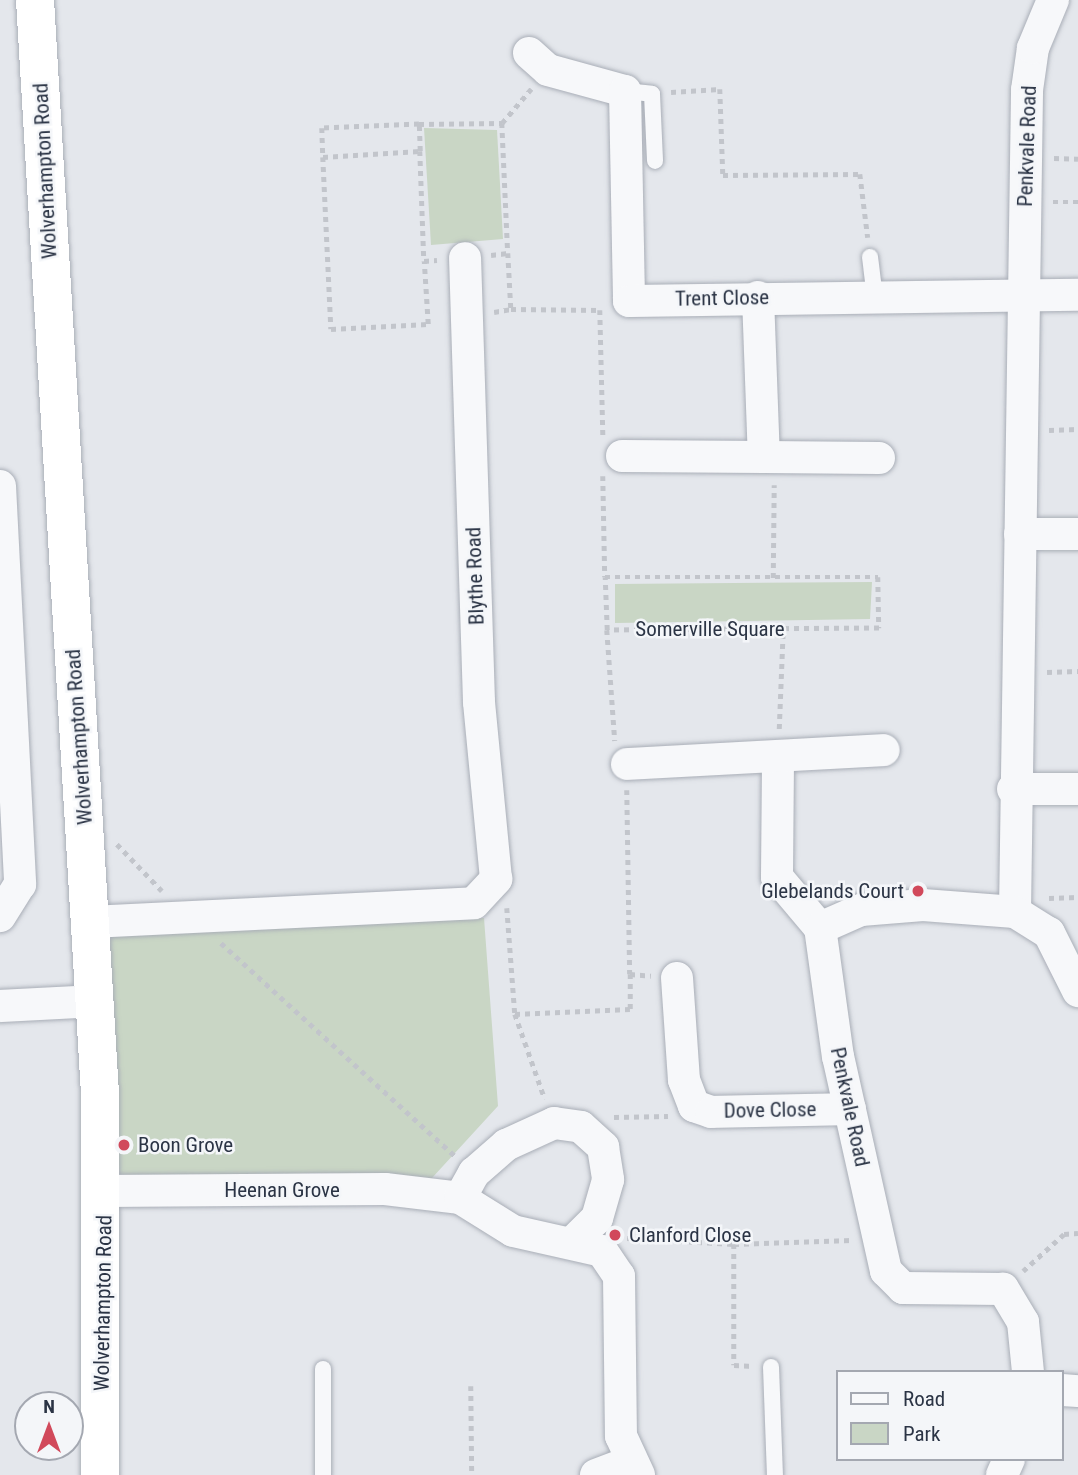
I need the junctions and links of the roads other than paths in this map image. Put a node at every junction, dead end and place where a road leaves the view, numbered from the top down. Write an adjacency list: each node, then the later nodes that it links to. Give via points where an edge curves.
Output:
1 (35, 0): 25 (highway, Wolverhampton Road)
2 (1053, 0): 10 (street, Penkvale Road, via 1033,48 1027,90)
3 (538, 61): 4 (street)
4 (638, 92): 5 (lane); 11 (street, Trent Close, via 629,301)
5 (655, 161)
6 (870, 257): 8 (lane)
7 (465, 258): 25 (street, Blythe Road, via 479,702 496,879 474,903)
8 (875, 295): 10 (street, Trent Close); 11 (street, Trent Close)
9 (1078, 295): 10 (street)
10 (1024, 296): 16 (street, Penkvale Road)
11 (758, 297): 13 (street)
12 (622, 456): 13 (street)
13 (769, 456): 14 (street)
14 (879, 458)
15 (0, 486): 24 (street, via 19,884)
16 (1020, 534): 17 (street); 21 (street, Penkvale Road)
17 (1078, 534)
18 (884, 750): 19 (street, via 793,753)
19 (778, 761): 20 (street); 26 (street, via 777,877)
20 (627, 764)
21 (1013, 789): 22 (street); 23 (street, Penkvale Road)
22 (1078, 789)
23 (1015, 912): 26 (street, via 923,905 860,910); 28 (street, via 1049,933)
24 (0, 916)
25 (91, 922): 29 (highway, Wolverhampton Road)
26 (820, 928): 31 (street, Penkvale Road)
27 (677, 978): 31 (street, Dove Close, via 684,1080 694,1106 711,1112)
28 (1078, 991)
29 (95, 1000): 30 (street); 33 (highway, Wolverhampton Road)
30 (0, 1006)
31 (850, 1109): 37 (street, Penkvale Road, via 886,1271 903,1288 1003,1289 1023,1322)
32 (467, 1186): 33 (street, Heenan Grove); 34 (street, Heenan Grove, via 513,1231 543,1240); 34 (street, via 506,1145 568,1125 608,1163 605,1202)
33 (104, 1191): 39 (highway, Wolverhampton Road)
34 (575, 1240): 38 (street, via 614,1260 619,1276 621,1436)
35 (772, 1367): 42 (lane)
36 (323, 1369): 40 (lane)
37 (1028, 1370)
38 (634, 1469): 41 (street)
39 (100, 1475)
40 (323, 1475)
41 (596, 1475)
42 (775, 1475)

